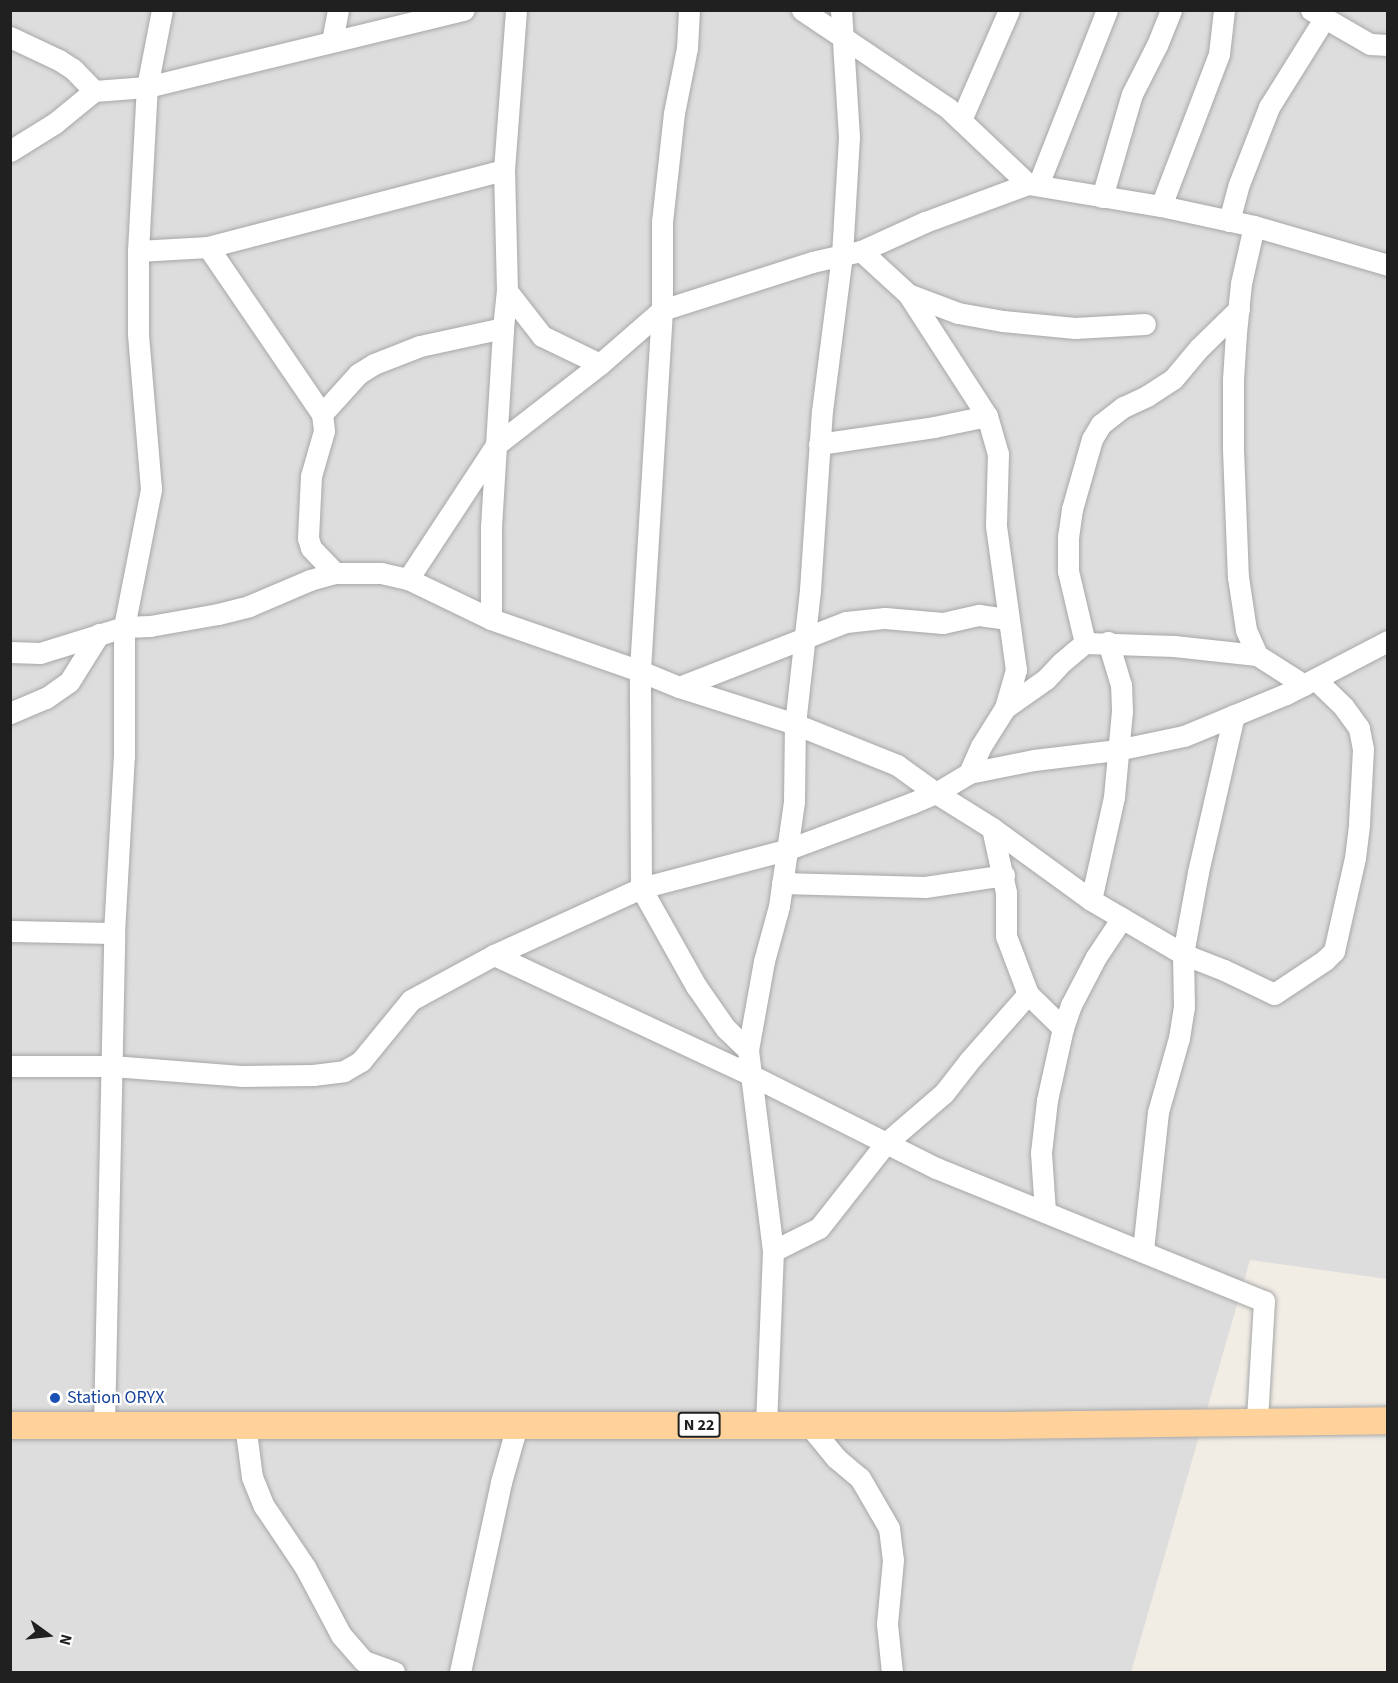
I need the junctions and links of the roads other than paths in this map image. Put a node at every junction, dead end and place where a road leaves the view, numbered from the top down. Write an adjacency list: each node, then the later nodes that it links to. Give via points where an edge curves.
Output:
1 (162, 10): 17 (street)
2 (338, 10): 15 (street)
3 (464, 10): 15 (street)
4 (516, 10): 21 (street)
5 (689, 10): 34 (street, via 662,222)
6 (802, 10): 13 (street)
7 (841, 10): 13 (street)
8 (1009, 10): 19 (street)
9 (1107, 10): 22 (street)
10 (1171, 10): 23 (street, via 1132,94)
11 (1224, 10): 24 (street, via 1219,54)
12 (1317, 15): 16 (street, via 1370,44); 25 (street, via 1269,107)
13 (843, 36): 19 (street); 29 (street)
14 (10, 37): 18 (street, via 66,65)
15 (332, 41): 17 (street)
16 (1388, 45)
17 (147, 87): 18 (street); 28 (street)
18 (94, 91): 20 (street, via 55,123)
19 (961, 120): 22 (street)
20 (10, 151)
21 (504, 170): 27 (street); 31 (street)
22 (1033, 184): 23 (street); 29 (street)
23 (1102, 197): 24 (street)
24 (1161, 206): 25 (street)
25 (1229, 221): 26 (street)
26 (1254, 226): 30 (street); 33 (street)
27 (208, 247): 28 (street); 38 (street)
28 (138, 251): 46 (street, via 138,333 151,489)
29 (851, 253): 32 (street); 34 (street); 40 (street)
30 (1388, 265)
31 (507, 291): 36 (street); 37 (street, via 542,336)
32 (908, 294): 35 (street, via 958,313 1003,321 1075,328); 39 (street)
33 (1239, 309): 51 (street, via 1173,379 1123,407 1101,424 1092,439 1068,536 1068,571); 53 (street, via 1233,379 1238,578 1246,630)
34 (662, 310): 37 (street); 54 (street)
35 (1145, 324)
36 (503, 328): 38 (street, via 420,346 374,364 358,374); 41 (street)
37 (600, 364): 41 (street)
38 (322, 414): 42 (street, via 324,431 311,476 308,538 311,548)
39 (987, 416): 40 (street); 45 (street, via 998,454 996,525)
40 (819, 444): 48 (street)
41 (496, 445): 43 (street); 44 (street)
42 (335, 573): 43 (street, via 381,573); 46 (street, via 218,615)
43 (408, 579): 44 (street)
44 (491, 619): 54 (street)
45 (1008, 619): 48 (street, via 980,615 930,623 864,619 846,622); 57 (street, via 1016,670)
46 (124, 627): 47 (street); 72 (street, via 124,756)
47 (99, 634): 52 (street, via 40,653); 58 (street, via 69,682 46,698)
48 (804, 640): 56 (street); 60 (street)
49 (1388, 641): 55 (street)
50 (1108, 642): 51 (street); 53 (street); 61 (street, via 1120,685 1122,711)
51 (1085, 643): 57 (street, via 1046,680)
52 (10, 652)
53 (1257, 655): 55 (street)
54 (640, 671): 56 (street); 68 (street)
55 (1310, 682): 59 (street); 73 (street, via 1344,707 1359,729 1363,749 1355,858 1334,951 1274,994)
56 (679, 687): 60 (street)
57 (1005, 708): 62 (street)
58 (10, 713)
59 (1234, 715): 61 (street, via 1184,736); 73 (street)
60 (795, 724): 63 (street, via 897,765); 65 (street, via 794,802)
61 (1117, 750): 62 (street); 69 (street, via 1114,797)
62 (969, 773): 63 (street)
63 (936, 793): 64 (street); 65 (street)
64 (993, 828): 66 (street); 69 (street)
65 (786, 850): 67 (street); 68 (street)
66 (1004, 875): 67 (street, via 925,887); 75 (street, via 1006,936)
67 (782, 883): 77 (street)
68 (641, 888): 74 (street); 77 (street, via 696,986 726,1029)
69 (1091, 900): 70 (street)
70 (1122, 918): 73 (street); 76 (street, via 1091,966)
71 (10, 931): 72 (street)
72 (114, 933): 79 (street)
73 (1183, 954): 83 (street, via 1184,1007 1158,1112)
74 (494, 955): 79 (street, via 411,1000 361,1060 344,1071 242,1076); 80 (street)
75 (1028, 994): 76 (street); 81 (street, via 944,1094)
76 (1063, 1028): 82 (street, via 1047,1100 1041,1153)
77 (748, 1050): 80 (street)
78 (10, 1066): 79 (street)
79 (112, 1066): 90 (street)
80 (749, 1074): 81 (street); 84 (street)
81 (886, 1143): 82 (street, via 936,1168); 84 (street, via 819,1228)
82 (1045, 1212): 83 (street)
83 (1143, 1250): 85 (street, via 1264,1301)
84 (773, 1251): 88 (street)
85 (1257, 1420): 86 (main road, N 22); 89 (main road, N 22)
86 (1388, 1420)
87 (245, 1424): 90 (main road, N 22); 91 (main road, N 22); 93 (street, via 252,1477 260,1497 305,1567 341,1635 364,1661)
88 (766, 1425): 89 (main road, N 22); 91 (main road, N 22)
89 (809, 1425): 95 (street, via 836,1458 860,1478 889,1528 893,1560 887,1624)
90 (104, 1426): 92 (main road, N 22)
91 (517, 1426): 94 (street)
92 (11, 1428)
93 (394, 1672)
94 (460, 1672)
95 (892, 1672)

